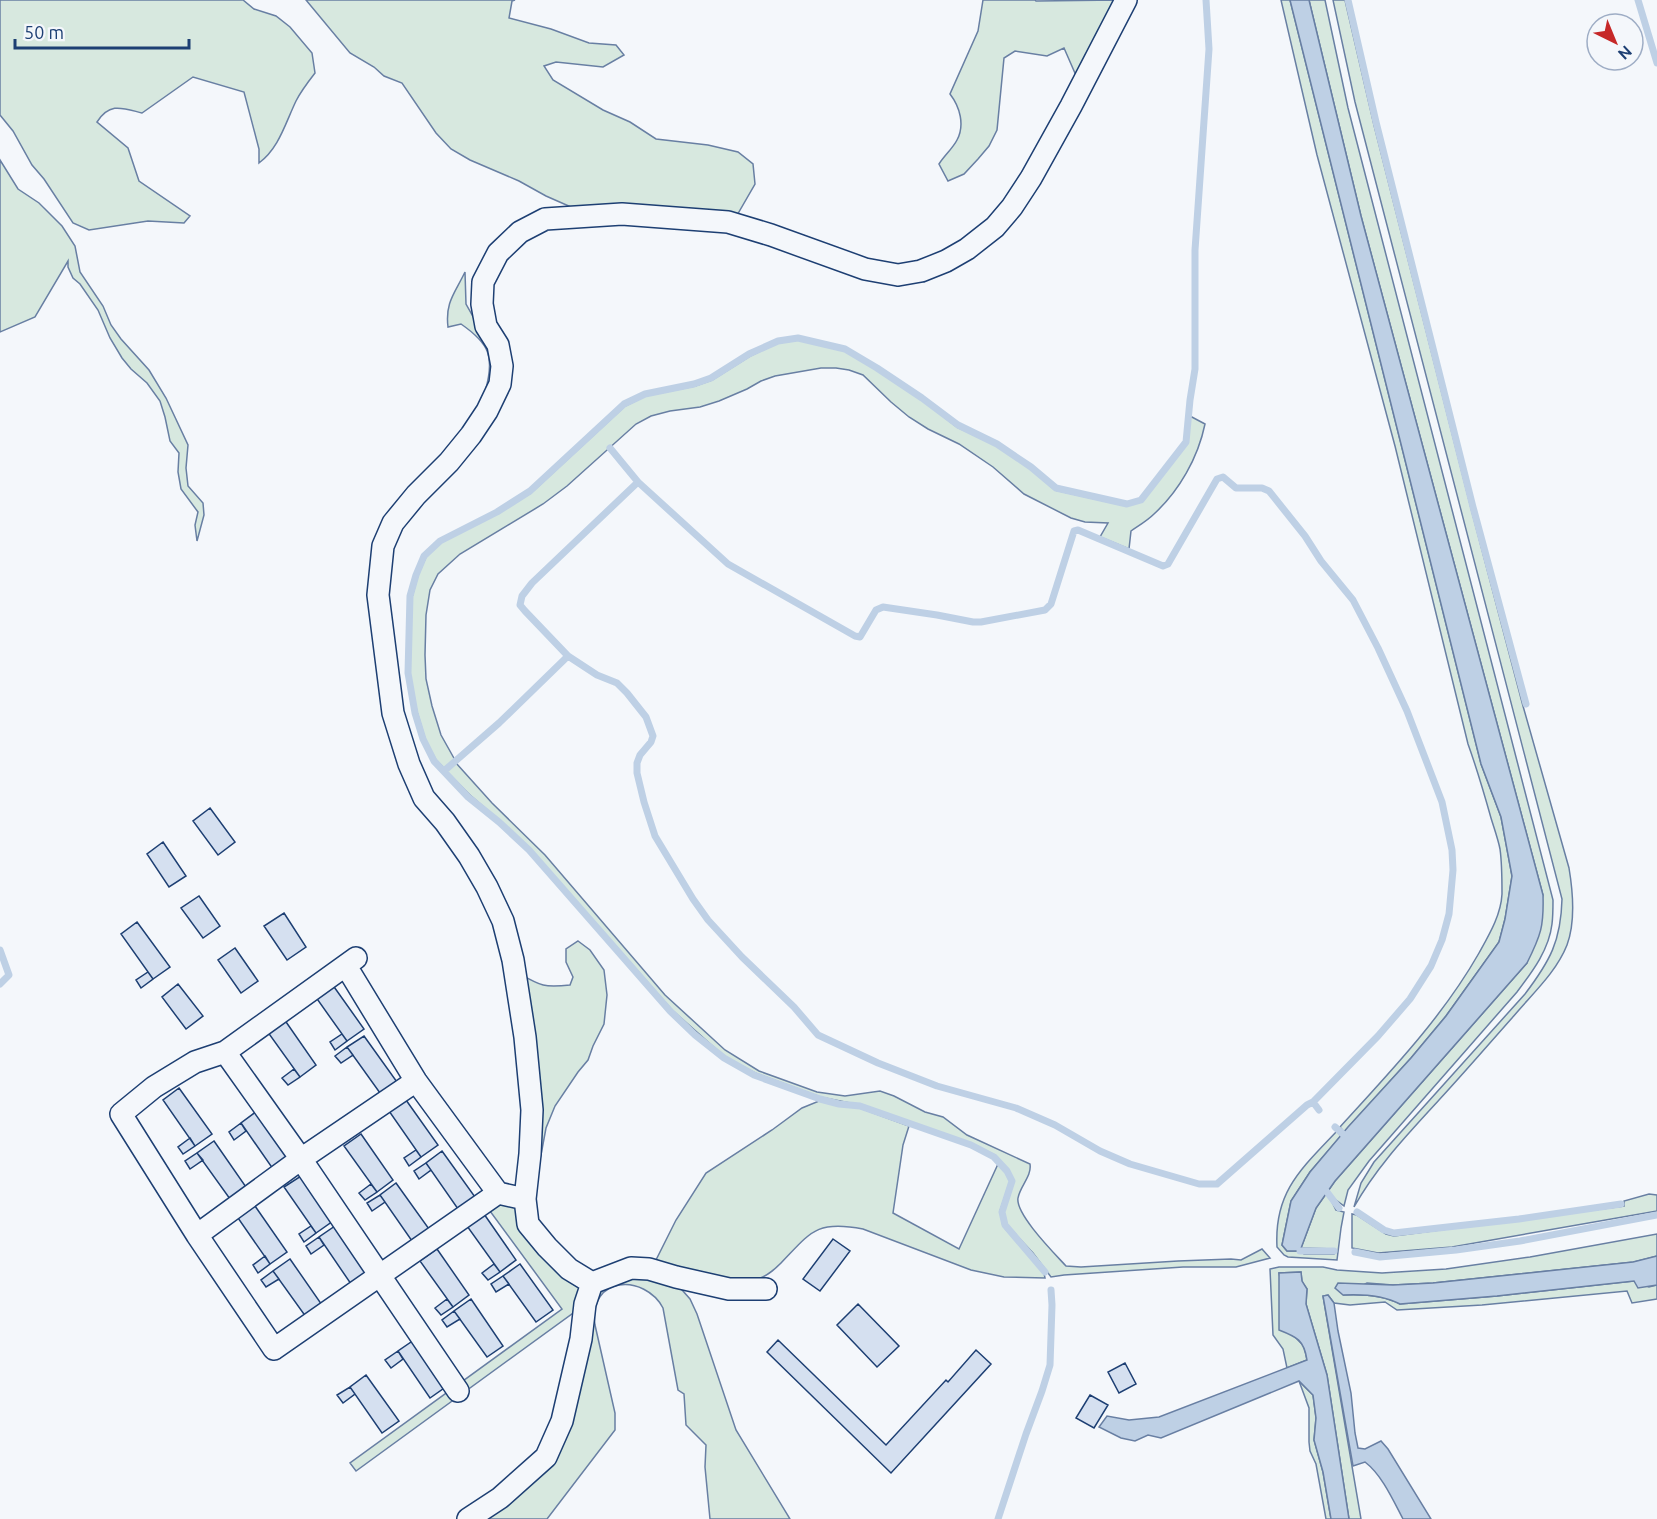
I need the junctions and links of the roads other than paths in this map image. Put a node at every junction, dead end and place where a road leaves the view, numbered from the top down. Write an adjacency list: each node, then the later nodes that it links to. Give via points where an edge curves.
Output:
1 (1126, 0): 6 (street, via 1012,207 967,249 921,272 898,275 865,269 728,222 622,214 545,219 520,232 498,253 483,282 486,326 498,345 502,366 500,384 471,435 393,523 383,546 378,595 393,713 409,764 424,798 445,822 487,887 503,921 513,960 532,1110)
2 (225, 1052): 3 (street, via 351,962); 4 (street); 7 (street, via 195,1062 120,1114)
3 (416, 1080): 4 (street); 5 (street)
4 (301, 1160): 7 (street); 8 (street)
5 (498, 1193): 6 (street); 8 (street)
6 (525, 1199): 9 (street, via 528,1224 569,1269)
7 (197, 1235): 8 (street, via 274,1348)
8 (380, 1276): 11 (street)
9 (592, 1283): 10 (street, via 631,1268 729,1289); 12 (street, via 562,1421 546,1457 500,1498)
10 (766, 1289)
11 (458, 1391)
12 (468, 1519)

